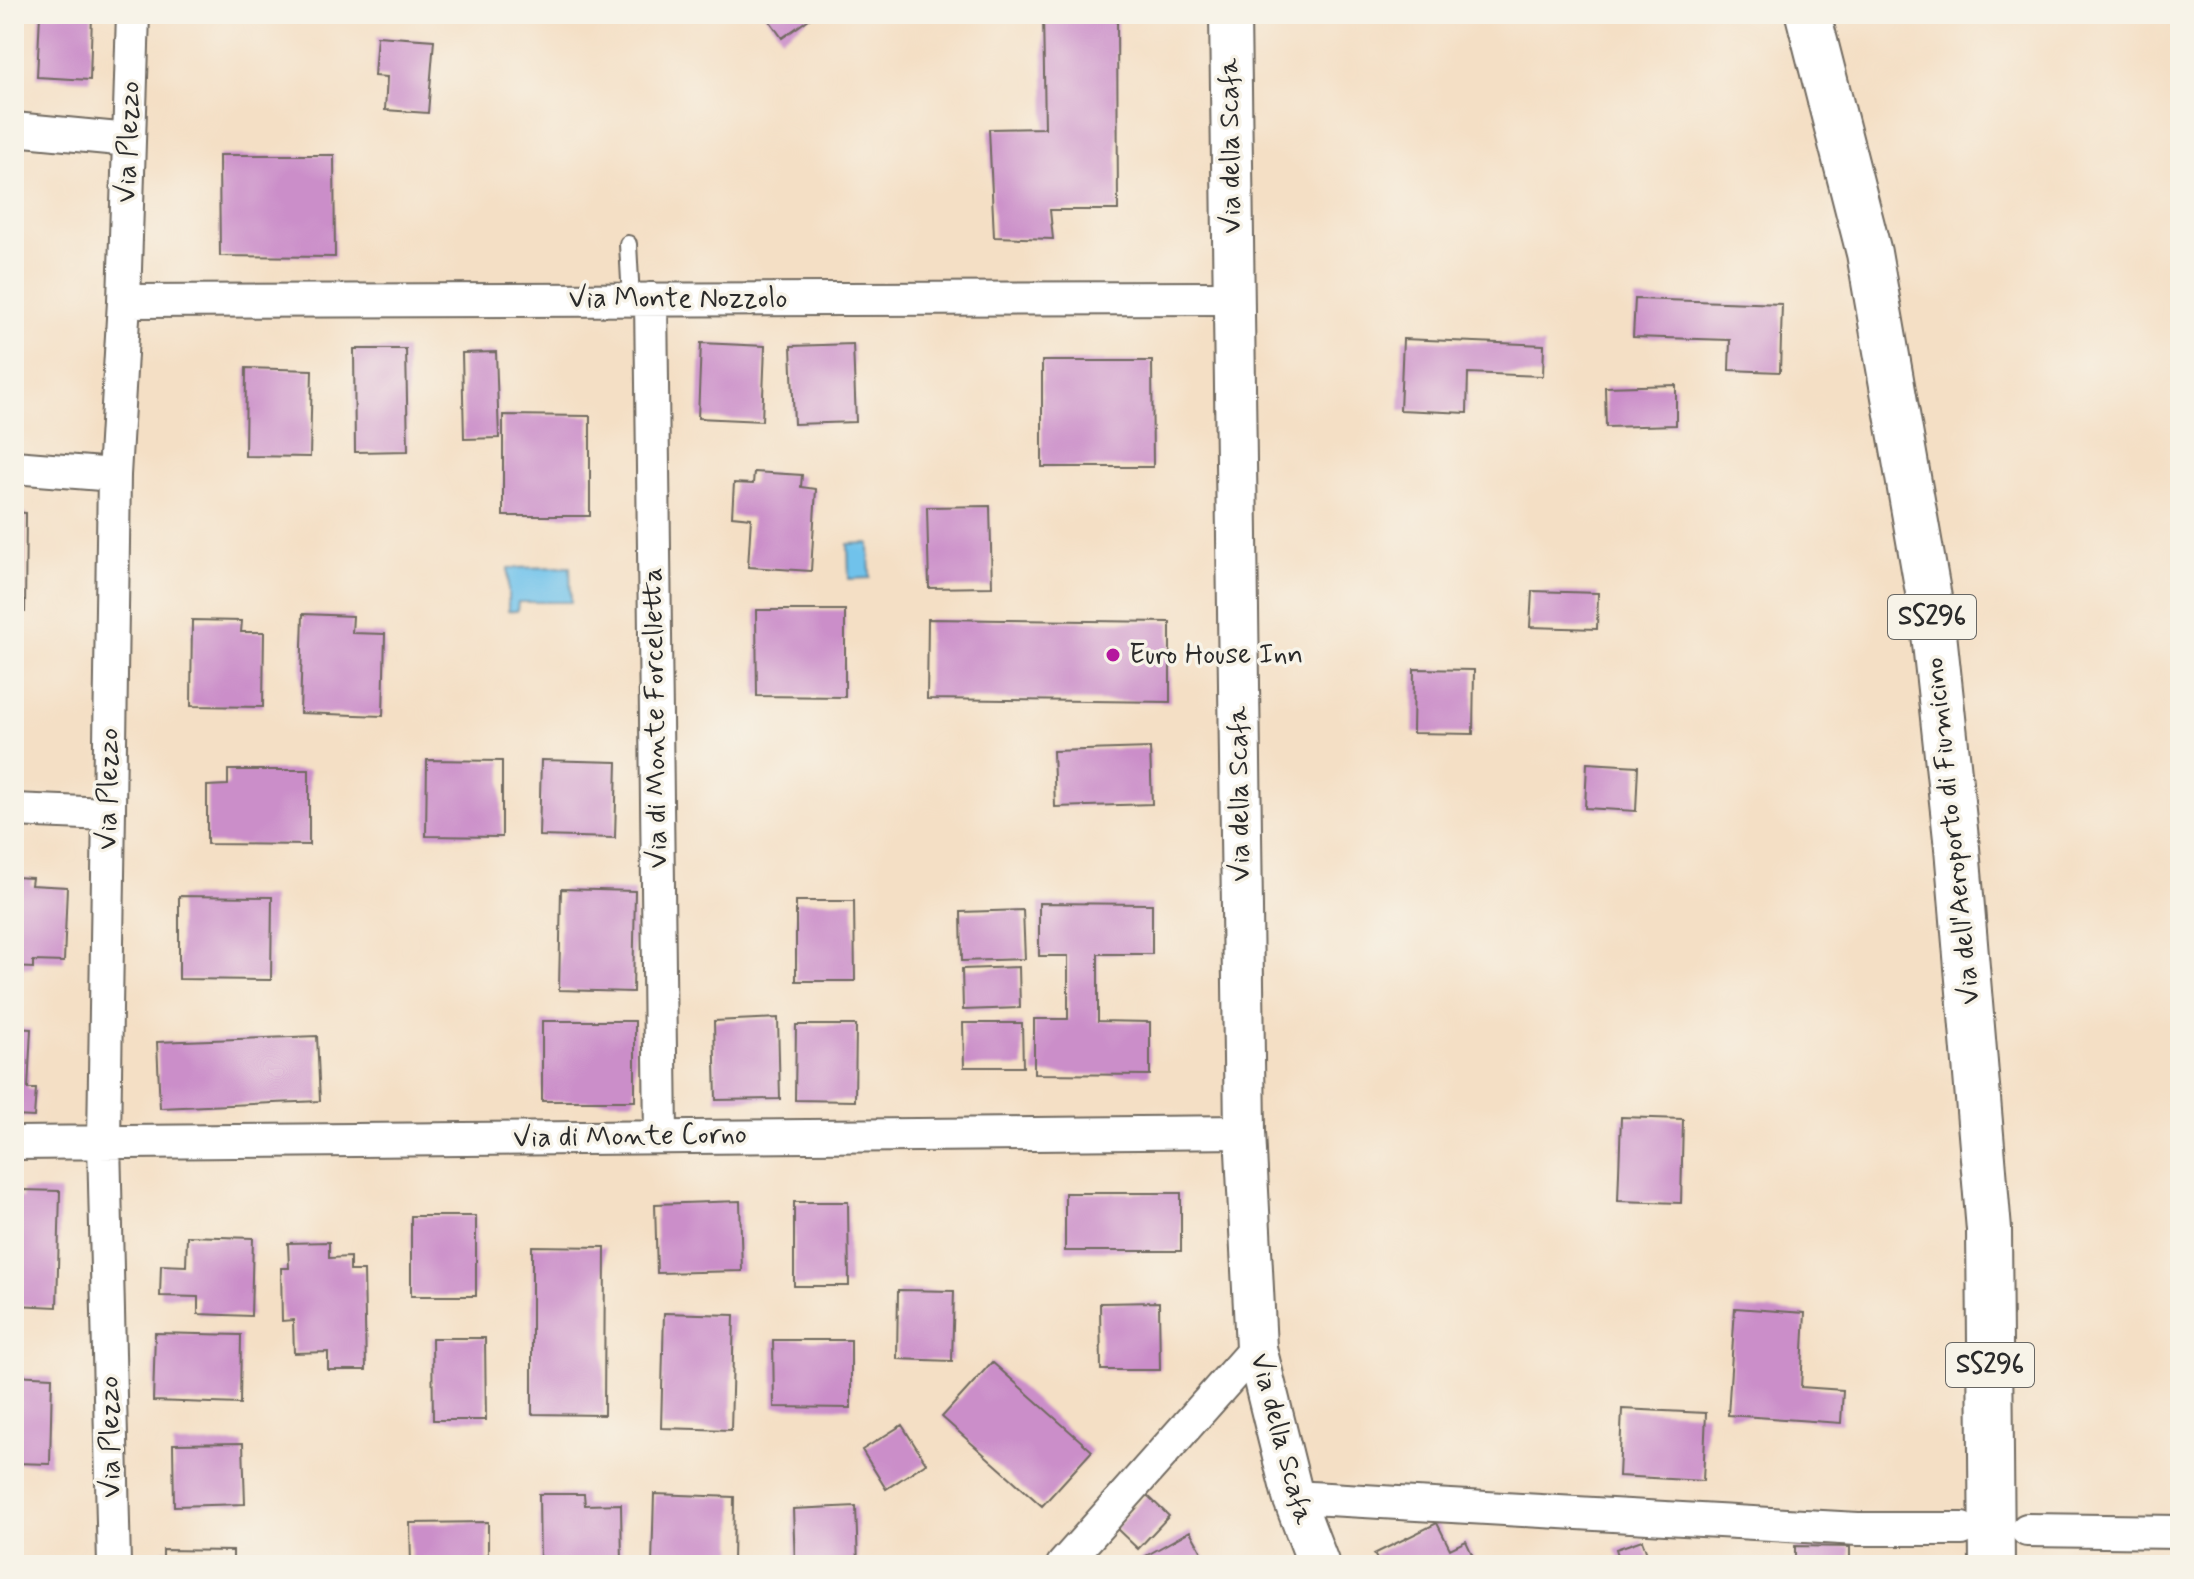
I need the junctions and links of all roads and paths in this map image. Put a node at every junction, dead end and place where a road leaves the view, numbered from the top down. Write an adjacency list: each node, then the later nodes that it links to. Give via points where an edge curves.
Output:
1 (133, 14): 5 (street, Via Plezzo)
2 (1230, 14): 7 (street, Via della Scafa)
3 (1808, 14): 26 (main road, Via dell'Aeroporto di Fiumicino / SS296, via 1869,253 1932,615 1989,1230)
4 (14, 129): 5 (street)
5 (129, 140): 9 (street, Via Plezzo)
6 (628, 244): 8 (lane)
7 (1233, 298): 8 (street, Via Monte Nozzolo); 14 (street, Via della Scafa)
8 (641, 299): 9 (street, Via Monte Nozzolo); 15 (street, Via di Monte Forcelletta)
9 (124, 301): 11 (street, Via Plezzo)
10 (14, 467): 11 (street)
11 (114, 475): 13 (street, Via Plezzo)
12 (14, 810): 13 (street)
13 (108, 814): 16 (street, Via Plezzo)
14 (1245, 1132): 15 (street, Via di Monte Corno); 18 (street, Via della Scafa)
15 (661, 1137): 16 (street, Via di Monte Corno)
16 (104, 1142): 17 (street, Via di Monte Corno); 23 (street, Via Plezzo)
17 (14, 1143)
18 (1256, 1348): 19 (street, Via della Scafa); 24 (street)
19 (1293, 1497): 20 (street, via 1858,1529); 25 (street, Via della Scafa)
20 (1962, 1529)
21 (2027, 1530): 22 (street)
22 (2180, 1532)
23 (114, 1565)
24 (1063, 1565)
25 (1319, 1565)
26 (1992, 1565)

